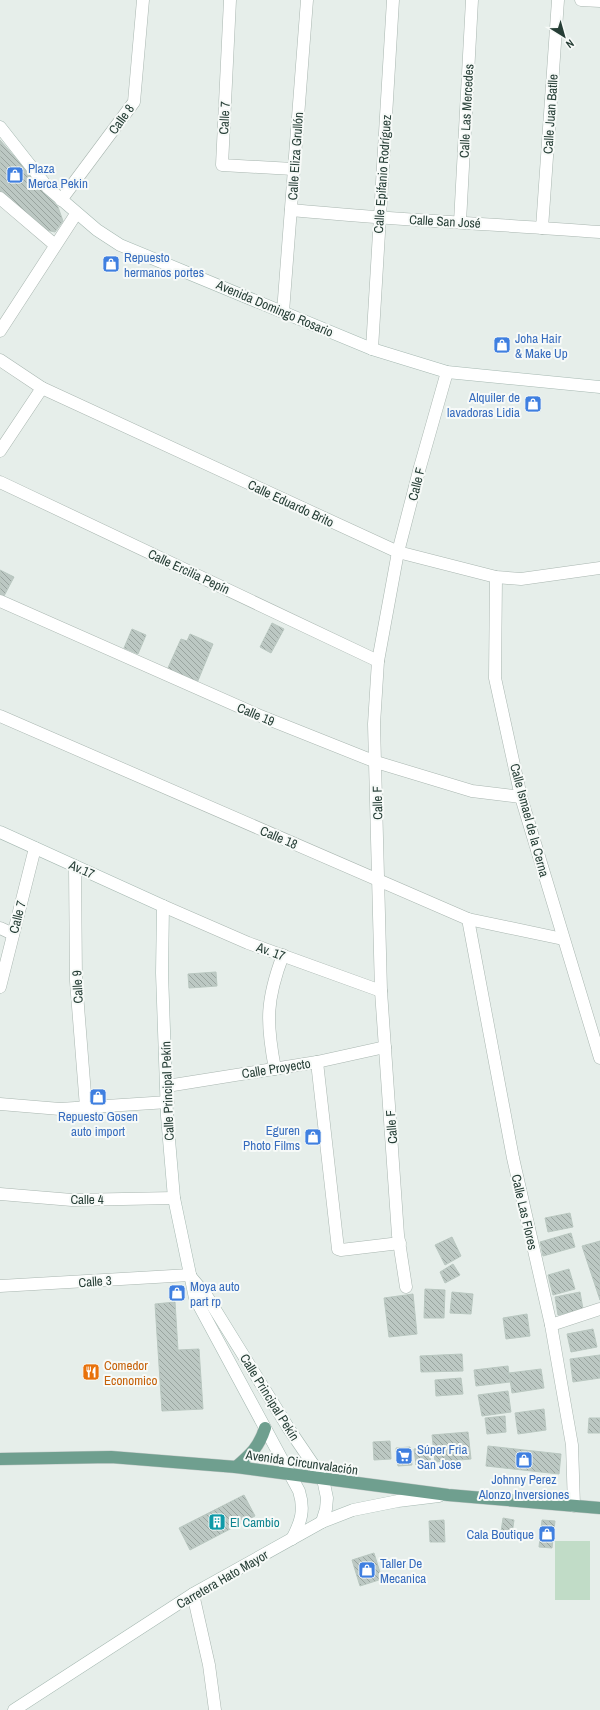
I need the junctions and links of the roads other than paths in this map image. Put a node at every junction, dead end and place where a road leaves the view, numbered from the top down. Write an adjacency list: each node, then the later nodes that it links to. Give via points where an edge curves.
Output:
1 (143, 0): 12 (street, Calle 8, via 134,102)
2 (230, 0): 10 (street, Calle 7, via 222,165)
3 (307, 0): 10 (street, Calle Eliza Grullón)
4 (393, 0): 15 (street, Calle Epifanio Rodríguez)
5 (472, 0): 16 (street, Calle Las Mercedes)
6 (558, 0): 17 (street, Calle Juan Batlle)
7 (581, 0): 8 (street)
8 (600, 1)
9 (0, 127): 12 (street, Avenida Domingo Rosario, via 48,188)
10 (293, 169): 13 (street, Calle Eliza Grullón)
11 (0, 198): 19 (street)
12 (61, 200): 14 (street, Avenida Domingo Rosario)
13 (290, 210): 15 (street, Calle San José); 20 (street, Calle Eliza Grullón)
14 (76, 214): 19 (street); 20 (street, Avenida Domingo Rosario, via 120,245)
15 (379, 218): 16 (street, Calle San José); 22 (street, Calle Epifanio Rodríguez)
16 (460, 222): 17 (street, Calle San José)
17 (542, 228): 18 (street, Calle San José)
18 (600, 232)
19 (55, 245): 21 (street)
20 (283, 312): 22 (street, Avenida Domingo Rosario)
21 (0, 331)
22 (372, 349): 24 (street, Avenida Domingo Rosario)
23 (0, 360): 26 (street, Calle Eduardo Brito)
24 (447, 372): 25 (street, Avenida Domingo Rosario); 29 (street, Calle F)
25 (600, 387)
26 (42, 388): 27 (street); 29 (street, Calle Eduardo Brito)
27 (0, 451)
28 (0, 482): 33 (street, Calle Ercilia Pepín)
29 (398, 552): 31 (street, Calle Eduardo Brito); 33 (street, Calle F)
30 (600, 568): 31 (street, Calle Eduardo Brito, via 520,579)
31 (496, 577): 36 (street, Calle Ismael de la Cerna, via 495,678)
32 (0, 601): 35 (street, Calle 19, via 265,718)
33 (378, 660): 35 (street, Calle F, via 374,724)
34 (0, 716): 40 (street, Calle 18)
35 (376, 762): 36 (street, Calle 19, via 472,791); 40 (street, Calle F)
36 (521, 797): 45 (street, Calle Ismael de la Cerna)
37 (0, 832): 38 (street, Av.17)
38 (35, 848): 39 (street, Av.17); 44 (street, Calle 7)
39 (75, 866): 41 (street, Av.17); 56 (street, Calle 9, via 76,981)
40 (378, 879): 42 (street, Calle 18); 48 (street, Calle F)
41 (163, 906): 46 (street, Av. 17, via 248,943); 53 (street, Calle Principal Pekín, via 162,973)
42 (468, 919): 45 (street, Calle 18); 64 (street, Calle Las Flores, via 513,1158)
43 (0, 928): 44 (street)
44 (13, 934): 47 (street, Calle 7)
45 (563, 939): 50 (street, Calle Ismael de la Cerna)
46 (283, 955): 48 (street, Av. 17); 52 (street, via 269,999 269,1027)
47 (0, 987)
48 (381, 991): 49 (street, Calle F)
49 (385, 1047): 51 (street, Calle Proyecto); 59 (street, Calle F)
50 (600, 1058)
51 (317, 1062): 52 (street, Calle Proyecto); 59 (street, via 338,1249)
52 (275, 1069): 53 (street, Calle Proyecto)
53 (167, 1086): 54 (street, Calle Principal Pekín)
54 (168, 1102): 56 (street); 58 (street, Calle Principal Pekín)
55 (0, 1104): 56 (street, via 60,1109)
56 (86, 1107)
57 (0, 1194): 58 (street, Calle 4, via 72,1200)
58 (174, 1198): 60 (street, Calle Principal Pekín)
59 (400, 1243): 62 (street, Calle F)
60 (190, 1275): 61 (street, Calle 3); 65 (street, Calle Principal Pekín, via 195,1298); 69 (street, Calle Principal Pekín, via 206,1295)
61 (0, 1286)
62 (406, 1287)
63 (600, 1309): 64 (street)
64 (551, 1325): 71 (street, Calle Las Flores, via 572,1445)
65 (265, 1428): 67 (main road, via 260,1443); 68 (street, Calle Principal Pekín)
66 (0, 1459): 67 (main road, Avenida Circunvalación, via 111,1457)
67 (236, 1467): 68 (main road, Avenida Circunvalación)
68 (290, 1474): 69 (main road, Avenida Circunvalación); 74 (street, Calle Principal Pekín, via 299,1491 303,1510)
69 (322, 1478): 70 (main road, Avenida Circunvalación); 73 (street, Calle Principal Pekín, via 327,1498)
70 (448, 1495): 71 (main road, Avenida Circunvalación); 73 (street, Carretera Hato Mayor, via 398,1500 353,1510)
71 (574, 1506): 72 (main road, Avenida Circunvalación)
72 (600, 1508)
73 (322, 1522): 74 (street, Carretera Hato Mayor)
74 (292, 1539): 75 (street, Carretera Hato Mayor)
75 (193, 1594): 76 (street, Carretera Hato Mayor); 77 (street, via 209,1665)
76 (14, 1710)
77 (215, 1710)

